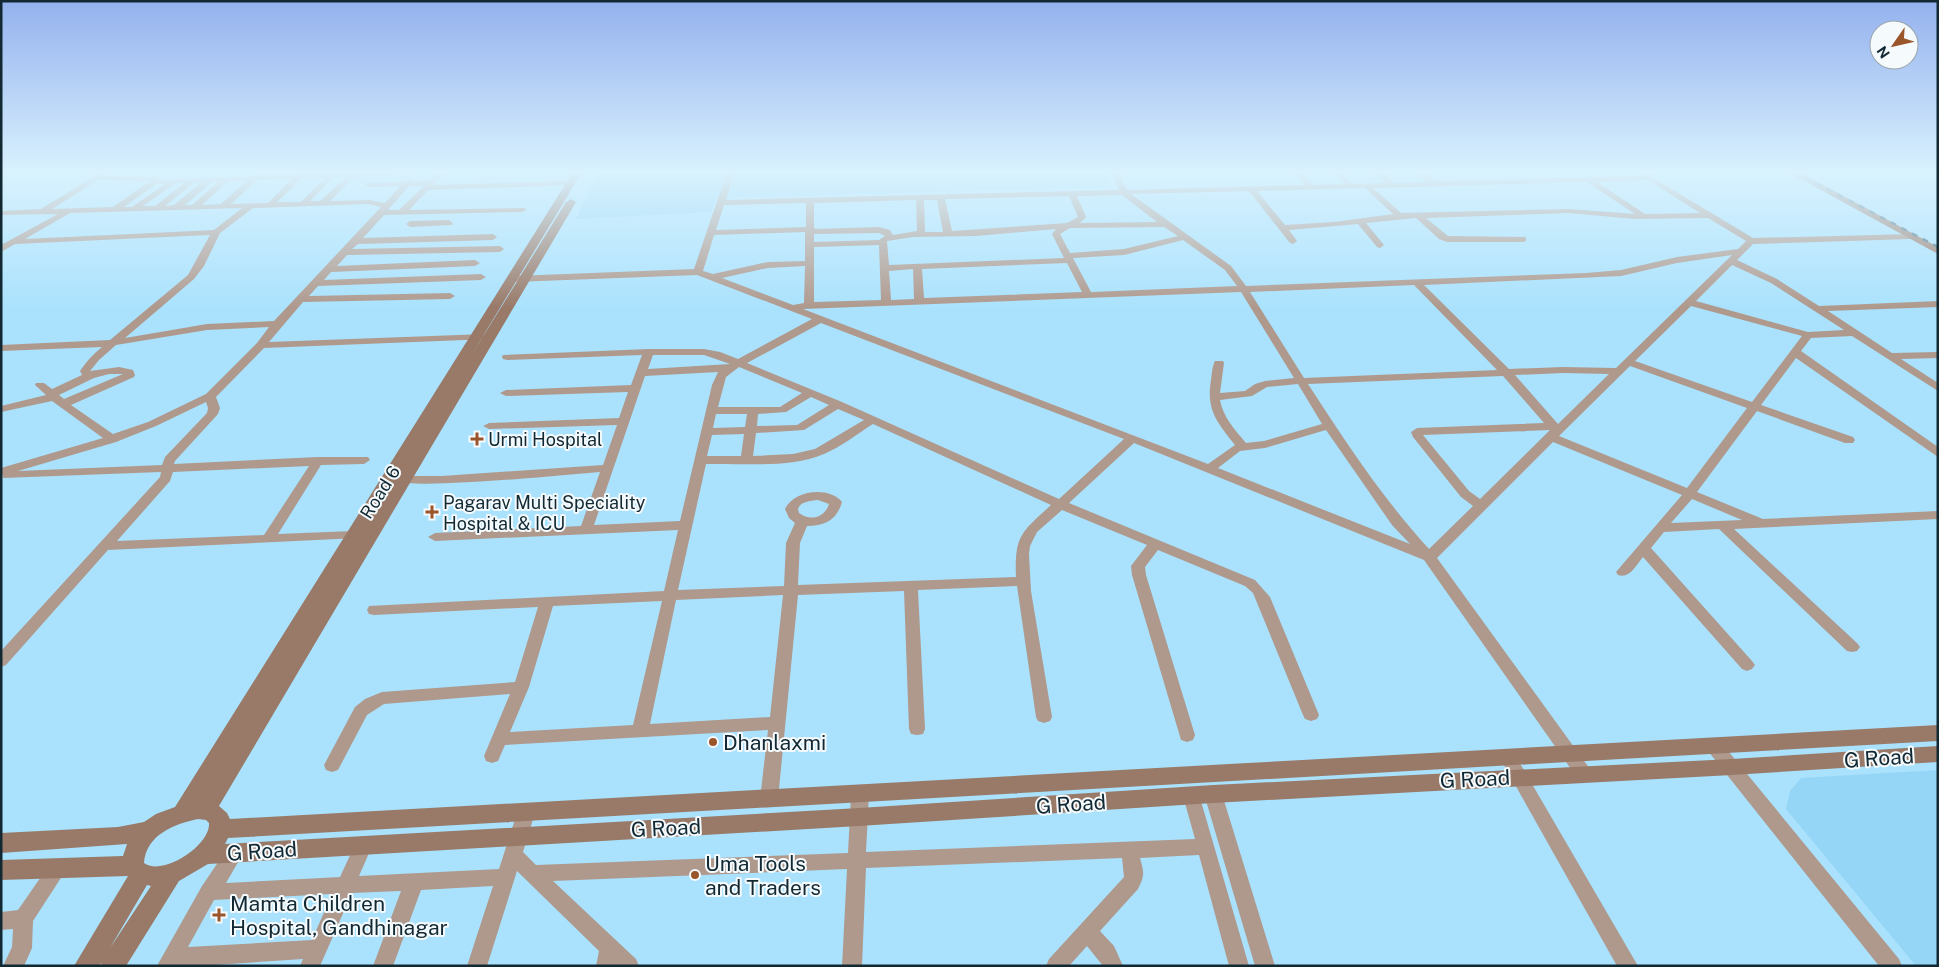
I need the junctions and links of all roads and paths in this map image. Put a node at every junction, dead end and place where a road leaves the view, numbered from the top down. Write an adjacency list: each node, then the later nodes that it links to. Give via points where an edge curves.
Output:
1 (58, 217): 47 (street)
2 (235, 217): 29 (street)
3 (377, 217): 44 (street)
4 (415, 217): 23 (street)
5 (436, 217): 24 (street)
6 (452, 217): 22 (street)
7 (553, 217): 77 (street, Road 6)
8 (562, 217): 77 (street, Road 6, via 550,239)
9 (717, 217): 30 (street)
10 (810, 217): 28 (street)
11 (921, 217): 32 (street, via 922,230)
12 (944, 217): 31 (street)
13 (1082, 217): 26 (street, via 1078,222)
14 (1156, 217): 25 (street)
15 (1274, 217): 27 (street)
16 (1387, 217): 21 (street)
17 (1420, 217): 42 (street, via 1447,239)
18 (1712, 217): 46 (street)
19 (1875, 217): 33 (street)
20 (1891, 217): 48 (street)
21 (1360, 220): 27 (street); 50 (street)
22 (448, 223): 24 (street); 40 (street)
23 (410, 224): 24 (street); 43 (street)
24 (430, 224): 38 (street)
25 (1166, 224): 26 (street); 36 (street)
26 (1065, 226): 31 (street); 60 (street, via 1056,234)
27 (1283, 228): 45 (street)
28 (810, 231): 30 (street); 41 (street, via 879,230 887,232); 49 (street)
29 (216, 232): 47 (street); 101 (street, via 196,271)
30 (712, 233): 71 (street)
31 (948, 234): 32 (street)
32 (916, 235): 41 (street)
33 (1910, 236): 46 (street); 55 (street)
34 (480, 237): 35 (street); 37 (street); 54 (street)
35 (493, 237)
36 (1185, 237): 60 (street, via 1124,252); 81 (street, via 1228,268)
37 (455, 238): 40 (street); 53 (street)
38 (418, 239): 39 (street); 43 (street)
39 (428, 239): 40 (street); 59 (street)
40 (438, 239)
41 (886, 239): 49 (street); 69 (street)
42 (1523, 239)
43 (399, 240): 44 (street); 58 (street)
44 (356, 241): 57 (street)
45 (1293, 241)
46 (1751, 241): 56 (street)
47 (16, 242): 52 (street)
48 (1938, 242)
49 (810, 245): 63 (street)
50 (1380, 245)
51 (500, 249): 54 (street)
52 (1, 250)
53 (447, 250): 54 (street); 59 (street); 65 (street)
54 (472, 250): 64 (street)
55 (1938, 250)
56 (1741, 251): 61 (street); 79 (street, via 1609,274)
57 (345, 252): 58 (street); 70 (street)
58 (392, 252): 59 (street); 67 (street)
59 (419, 252): 66 (street)
60 (1068, 258): 68 (street); 82 (street)
61 (1732, 261): 91 (street); 95 (street, via 1765,276)
62 (475, 263): 64 (street)
63 (810, 263): 73 (street, via 768,265); 93 (street)
64 (461, 264): 65 (street); 75 (street)
65 (437, 265): 66 (street); 74 (street)
66 (408, 266): 67 (street); 76 (street)
67 (378, 267): 70 (street); 78 (street)
68 (917, 267): 69 (street); 89 (street)
69 (884, 268): 90 (street)
70 (330, 269): 80 (street)
71 (698, 272): 73 (street); 77 (street)
72 (481, 277): 75 (street)
73 (714, 277): 94 (street)
74 (425, 278): 75 (street); 76 (street); 83 (street)
75 (451, 278): 84 (street)
76 (397, 279): 78 (street); 86 (street)
77 (518, 279): 100 (street, Road 6)
78 (366, 281): 80 (street); 87 (street)
79 (1416, 282): 81 (street); 115 (street)
80 (316, 283): 88 (street)
81 (1242, 288): 82 (street); 118 (street)
82 (1088, 295): 89 (street)
83 (410, 296): 84 (street); 86 (street)
84 (438, 296): 85 (street)
85 (450, 296)
86 (382, 297): 87 (street)
87 (352, 298): 88 (street)
88 (301, 299): 97 (street)
89 (919, 300): 90 (street)
90 (886, 301): 93 (street)
91 (1690, 302): 99 (street); 110 (street)
92 (1938, 304): 95 (street)
93 (809, 305): 94 (street)
94 (791, 306): 96 (street)
95 (1817, 309): 98 (street)
96 (822, 318): 113 (street); 141 (street)
97 (277, 324): 101 (street, via 207,327); 102 (street)
98 (1854, 333): 99 (street); 108 (street)
99 (1808, 335): 105 (street)
100 (481, 338): 102 (street); 154 (street, Road 6); 165 (street, Road 6)
101 (112, 343): 103 (street); 117 (street, via 84,371)
102 (261, 345): 124 (street)
103 (1, 348)
104 (649, 352): 109 (street); 113 (street, via 704,352 716,354); 116 (street)
105 (1796, 352): 128 (street); 145 (street)
106 (1926, 355): 107 (street); 108 (street); 112 (street)
107 (1938, 355)
108 (1890, 356): 121 (street)
109 (507, 357)
110 (1628, 362): 114 (street); 128 (street)
111 (1219, 363): 125 (street)
112 (1938, 364)
113 (734, 366): 116 (street); 122 (street); 132 (street, via 721,375)
114 (1619, 371): 115 (street); 139 (street)
115 (1506, 372): 118 (street); 139 (street)
116 (641, 373): 120 (street)
117 (89, 377): 126 (street); 126 (street, via 122,370 130,375)
118 (1300, 382): 125 (street, via 1259,385 1248,394); 136 (street)
119 (40, 385): 126 (street)
120 (635, 388): 123 (street); 134 (street)
121 (1938, 388)
122 (810, 392): 127 (street); 131 (street)
123 (506, 393)
124 (210, 396): 142 (street); 150 (street, via 214,408 212,414 169,460)
125 (1214, 397): 144 (street, via 1220,417)
126 (56, 398): 129 (street); 142 (street)
127 (838, 404): 133 (street); 137 (street)
128 (1755, 407): 143 (street); 155 (street)
129 (1, 409)
130 (753, 410): 131 (street); 132 (street); 138 (street)
131 (782, 410): 137 (street)
132 (711, 411): 140 (street)
133 (872, 420): 146 (street, via 819,452 790,458); 156 (street)
134 (623, 421): 135 (street); 151 (street)
135 (489, 426)
136 (1329, 426): 144 (street, via 1266,444); 171 (street, via 1397,522)
137 (800, 428): 138 (street)
138 (751, 431): 140 (street); 146 (street)
139 (1554, 431): 155 (street); 157 (street); 157 (street, via 1418,432 1417,435 1459,487)
140 (707, 432): 148 (street)
141 (1132, 438): 152 (street); 156 (street)
142 (112, 439): 153 (street)
143 (1849, 440)
144 (1242, 446): 152 (street, via 1230,451)
145 (1938, 454)
146 (747, 459): 148 (street)
147 (364, 460): 149 (street)
148 (700, 460): 161 (street)
149 (318, 462): 150 (street); 167 (street)
150 (167, 468): 153 (street); 169 (street, via 166,478)
151 (607, 468): 154 (street); 164 (street)
152 (1209, 469): 171 (street)
153 (1, 474)
154 (403, 480): 204 (street, Road 6)
155 (1690, 493): 160 (street); 163 (street)
156 (1060, 504): 168 (street); 173 (street, via 1032,530 1023,546)
157 (1481, 506): 171 (street)
158 (1938, 515): 160 (street)
159 (802, 522): 175 (street, via 793,543)
160 (1761, 523): 162 (street)
161 (686, 525): 164 (street); 176 (street)
162 (1722, 525): 163 (street); 179 (street)
163 (1659, 528): 170 (street)
164 (586, 530): 166 (street)
165 (354, 536): 167 (street); 205 (street, Road 6)
166 (436, 537)
167 (268, 539): 169 (street)
168 (1155, 544): 183 (street, via 1250,583 1258,590); 189 (street, via 1138,566 1139,574)
169 (105, 546): 180 (street)
170 (1643, 548): 172 (street); 181 (street)
171 (1429, 557): 192 (street)
172 (1622, 572)
173 (1024, 581): 174 (street); 184 (street)
174 (911, 586): 175 (street); 186 (street)
175 (791, 590): 176 (street); 185 (street)
176 (670, 596): 177 (street); 187 (street)
177 (548, 601): 178 (street); 182 (street)
178 (374, 610)
179 (1852, 647)
180 (3, 657)
181 (1746, 665)
182 (521, 687): 190 (street); 196 (street, via 382,698 361,711)
183 (1311, 715)
184 (1044, 717)
185 (777, 723): 187 (street); 203 (street)
186 (917, 729)
187 (640, 731): 190 (street)
188 (1938, 733): 191 (street, G Road)
189 (1187, 735)
190 (499, 739): 194 (street)
191 (1714, 746): 192 (street, G Road); 197 (street)
192 (1571, 754): 195 (street, G Road); 198 (street)
193 (1938, 754): 197 (street, G Road)
194 (492, 756)
195 (1508, 758): 199 (street); 200 (street, G Road)
196 (332, 764)
197 (1732, 767): 198 (street, G Road); 245 (street)
198 (1584, 774): 199 (street, G Road)
199 (1520, 777): 201 (street, G Road); 244 (street)
200 (860, 794): 203 (street, G Road); 207 (street)
201 (1213, 794): 202 (street, G Road); 243 (street)
202 (1192, 796): 207 (street, G Road); 213 (street)
203 (769, 799): 206 (street, G Road)
204 (205, 811): 205 (street); 208 (street, via 219,819)
205 (183, 812): 209 (street)
206 (526, 813): 208 (street, G Road); 212 (street)
207 (860, 817): 212 (street, G Road); 217 (street)
208 (220, 829): 216 (street, via 215,842)
209 (150, 830): 210 (street, via 118,836); 220 (street, via 138,842 132,855)
210 (1, 843)
211 (364, 844): 212 (street, G Road); 215 (street, G Road); 225 (street)
212 (516, 845): 221 (street); 223 (street)
213 (1206, 848): 214 (street); 242 (street)
214 (1129, 850): 217 (street); 229 (street, via 1134,876 1131,883)
215 (234, 852): 216 (street, G Road); 226 (street)
216 (204, 855): 222 (street)
217 (857, 862): 221 (street); 239 (street)
218 (60, 866): 219 (street); 220 (street); 227 (street)
219 (1, 870)
220 (137, 870): 222 (street, via 154,877); 234 (street)
221 (532, 873): 231 (street)
222 (171, 874): 235 (street)
223 (505, 877): 224 (street); 237 (street)
224 (414, 882): 225 (street); 236 (street)
225 (346, 885): 226 (street); 230 (street)
226 (209, 892): 232 (street)
227 (24, 919): 228 (street); 233 (street, via 22,948)
228 (1, 920)
229 (1087, 931): 240 (street); 241 (street, via 1107,953)
230 (314, 957): 232 (street)
231 (608, 957): 238 (street)
232 (169, 962)
233 (13, 966)
234 (86, 966)
235 (112, 966)
236 (383, 966)
237 (477, 966)
238 (629, 966)
239 (852, 966)
240 (1056, 966)
241 (1113, 966)
242 (1239, 966)
243 (1265, 966)
244 (1628, 966)
245 (1892, 966)

